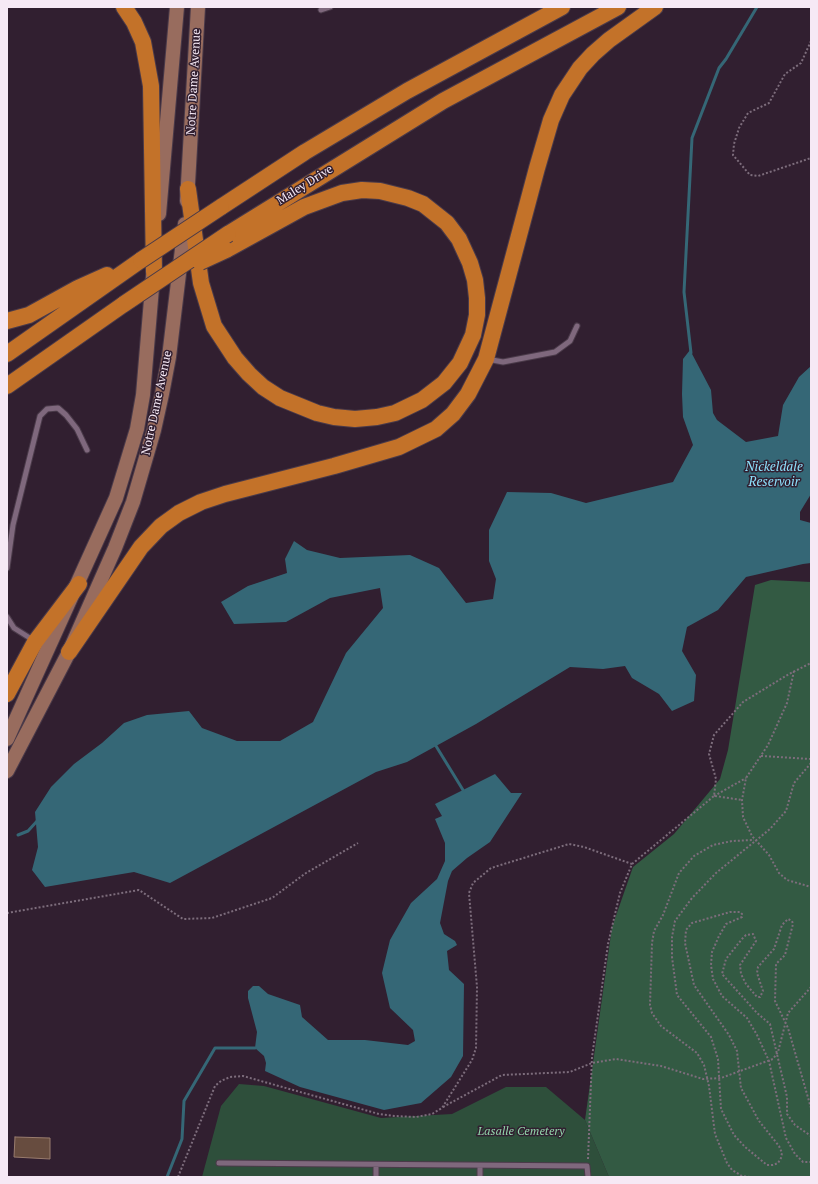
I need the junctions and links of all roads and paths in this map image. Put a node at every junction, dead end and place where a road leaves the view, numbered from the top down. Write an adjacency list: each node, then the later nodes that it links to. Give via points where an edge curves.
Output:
1 (124, 7): 13 (highway, via 143,42 151,86)
2 (177, 7): 13 (main road, Notre Dame Avenue)
3 (198, 7): 11 (main road, Notre Dame Avenue)
4 (330, 7): 8 (lane)
5 (562, 7): 12 (highway, bridge, via 407,91 305,152)
6 (618, 7): 13 (highway, Maley Drive, bridge, via 443,101)
7 (655, 7): 17 (highway, via 593,54 562,95 551,120 537,168)
8 (321, 10)
9 (811, 41): 10 (path, via 800,63 785,74 769,103 748,112 739,128 733,155 750,175 758,176)
10 (811, 158)
11 (188, 189): 13 (highway, bridge, via 200,277 214,326 249,374 280,398 334,417 355,419 395,412 422,400 444,383 460,363 473,335 477,315 475,280 459,239 447,223 423,204 380,191 342,193 304,207 226,250); 24 (main road, Notre Dame Avenue, via 168,357 154,430 133,502)
12 (141, 260): 14 (highway, via 78,288 29,315); 16 (highway)
13 (159, 275): 18 (highway, Maley Drive, bridge, via 124,304); 21 (main road, Notre Dame Avenue, via 137,429 116,498)
14 (7, 321)
15 (577, 326): 17 (lane, via 570,341 555,352 503,362)
16 (7, 354)
17 (486, 359): 24 (highway, via 468,394 453,414 436,429 416,440 377,454 225,494 179,513 161,526 141,547)
18 (7, 386)
19 (87, 450): 20 (lane, via 77,429 58,408 48,409 40,416 13,525)
20 (7, 568)
21 (79, 584): 23 (highway); 28 (main road, Notre Dame Avenue)
22 (7, 617): 23 (lane, via 14,628)
23 (35, 642): 27 (highway)
24 (69, 652): 32 (main road, Notre Dame Avenue)
25 (811, 663): 26 (path)
26 (795, 671): 29 (path, via 787,703); 34 (path, via 743,702 714,735 709,754 716,779)
27 (7, 694)
28 (7, 739)
29 (761, 756): 30 (path); 33 (path)
30 (811, 758)
31 (811, 763): 36 (path, via 794,783 786,810)
32 (7, 771)
33 (746, 778): 34 (path); 35 (path)
34 (714, 796): 35 (path); 38 (path)
35 (742, 800): 36 (path, via 743,817)
36 (756, 840): 39 (path, via 779,873 787,880); 47 (path, via 716,873 687,904 675,921 672,937 677,995 711,1038 718,1059); 48 (path, via 713,845 694,856 679,873 654,931 650,1005 652,1013 661,1026 697,1053 704,1065)
37 (358, 843): 40 (path, via 306,873 272,898 212,918 183,919 139,890)
38 (632, 864): 45 (path, via 620,893 612,925); 49 (path, via 568,844 491,868 473,883 469,893 477,987 476,1048 472,1060)
39 (811, 887)
40 (7, 913)
41 (811, 987): 42 (path, via 788,1013)
42 (785, 1021): 43 (path); 43 (path, via 775,1001 775,980 776,964 784,955 791,931 792,921 788,919 782,925 774,948 758,967 762,995 757,997 741,974 740,965 756,941 753,934 746,935 726,959 722,974 770,1024); 50 (path)
43 (778, 1052): 44 (path); 51 (path, via 787,1097 787,1114 790,1120)
44 (769, 1061): 46 (path); 46 (path, via 747,1018 722,996 713,979 712,952 719,936 726,924 742,917 742,914 730,912 692,923 686,930 685,943 694,985 729,1035 737,1051); 53 (path, via 786,1138 803,1162)
45 (592, 1063): 48 (path, via 616,1059 661,1066); 49 (path, via 570,1072 502,1075); 56 (path)
46 (740, 1072): 47 (path); 47 (path, via 741,1088 749,1105 782,1153 778,1163 767,1165 734,1135 721,1109)
47 (720, 1078): 48 (path)
48 (707, 1079): 61 (path, via 715,1134 727,1163 732,1170)
49 (442, 1108): 57 (path, via 432,1114 416,1117 378,1114 243,1076 230,1077 221,1080 215,1086)
50 (811, 1108)
51 (811, 1136)
52 (219, 1162): 54 (lane)
53 (811, 1162)
54 (376, 1164): 55 (lane); 58 (lane)
55 (480, 1166): 56 (lane); 59 (lane)
56 (587, 1166): 60 (lane)
57 (178, 1177)
58 (376, 1177)
59 (480, 1177)
60 (588, 1177)
61 (750, 1177)

